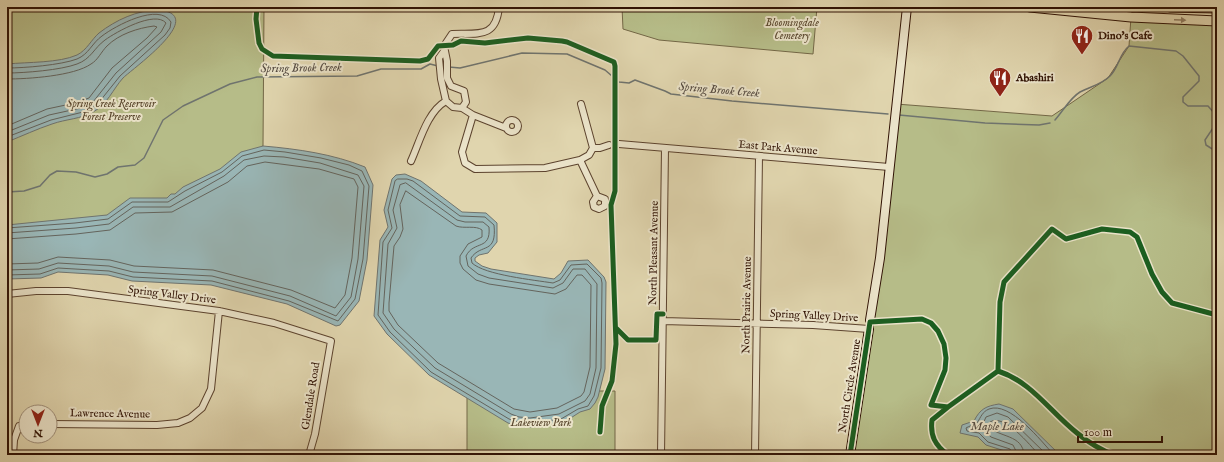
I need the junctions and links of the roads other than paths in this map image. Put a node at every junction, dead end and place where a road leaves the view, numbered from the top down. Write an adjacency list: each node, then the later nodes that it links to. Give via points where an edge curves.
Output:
1 (499, 7): 8 (street, via 493,28 484,33 452,34 444,46)
2 (907, 7): 21 (street, North Circle Avenue)
3 (1030, 7): 5 (main road)
4 (1170, 7): 6 (main road)
5 (1051, 8): 7 (main road, one-way to 7, via 1132,17)
6 (1217, 8)
7 (1217, 21)
8 (444, 51): 9 (street, via 439,58); 11 (street, via 447,78 451,86 464,91 466,102)
9 (446, 101): 11 (street, via 453,107); 20 (street, via 437,106)
10 (581, 104): 16 (street)
11 (462, 108): 12 (street)
12 (473, 115): 13 (street); 19 (street, via 462,152 465,163 475,169 545,168)
13 (506, 128)
14 (619, 144): 17 (street, East Park Avenue)
15 (609, 145): 16 (street)
16 (593, 148): 19 (street, via 589,155)
17 (666, 148): 18 (street, East Park Avenue); 26 (street, North Pleasant Avenue)
18 (759, 156): 21 (street, East Park Avenue); 27 (street, North Prairie Avenue)
19 (580, 160): 22 (street)
20 (411, 161)
21 (889, 167): 25 (street, North Circle Avenue, via 880,258)
22 (597, 196)
23 (7, 294): 24 (street, Spring Valley Drive, via 68,291)
24 (219, 311): 29 (street, Spring Valley Drive, via 274,323); 30 (street, Lawrence Avenue, via 213,382 202,408 190,418 170,424)
25 (870, 320): 28 (street, North Circle Avenue)
26 (663, 321): 27 (street, Spring Valley Drive); 34 (street, North Pleasant Avenue)
27 (757, 323): 28 (street, Spring Valley Drive); 35 (street, North Prairie Avenue)
28 (869, 329): 36 (street, North Circle Avenue)
29 (331, 341): 33 (street, Glendale Road)
30 (58, 424)
31 (18, 429): 32 (street)
32 (13, 455)
33 (309, 455)
34 (661, 455)
35 (755, 455)
36 (850, 455)

